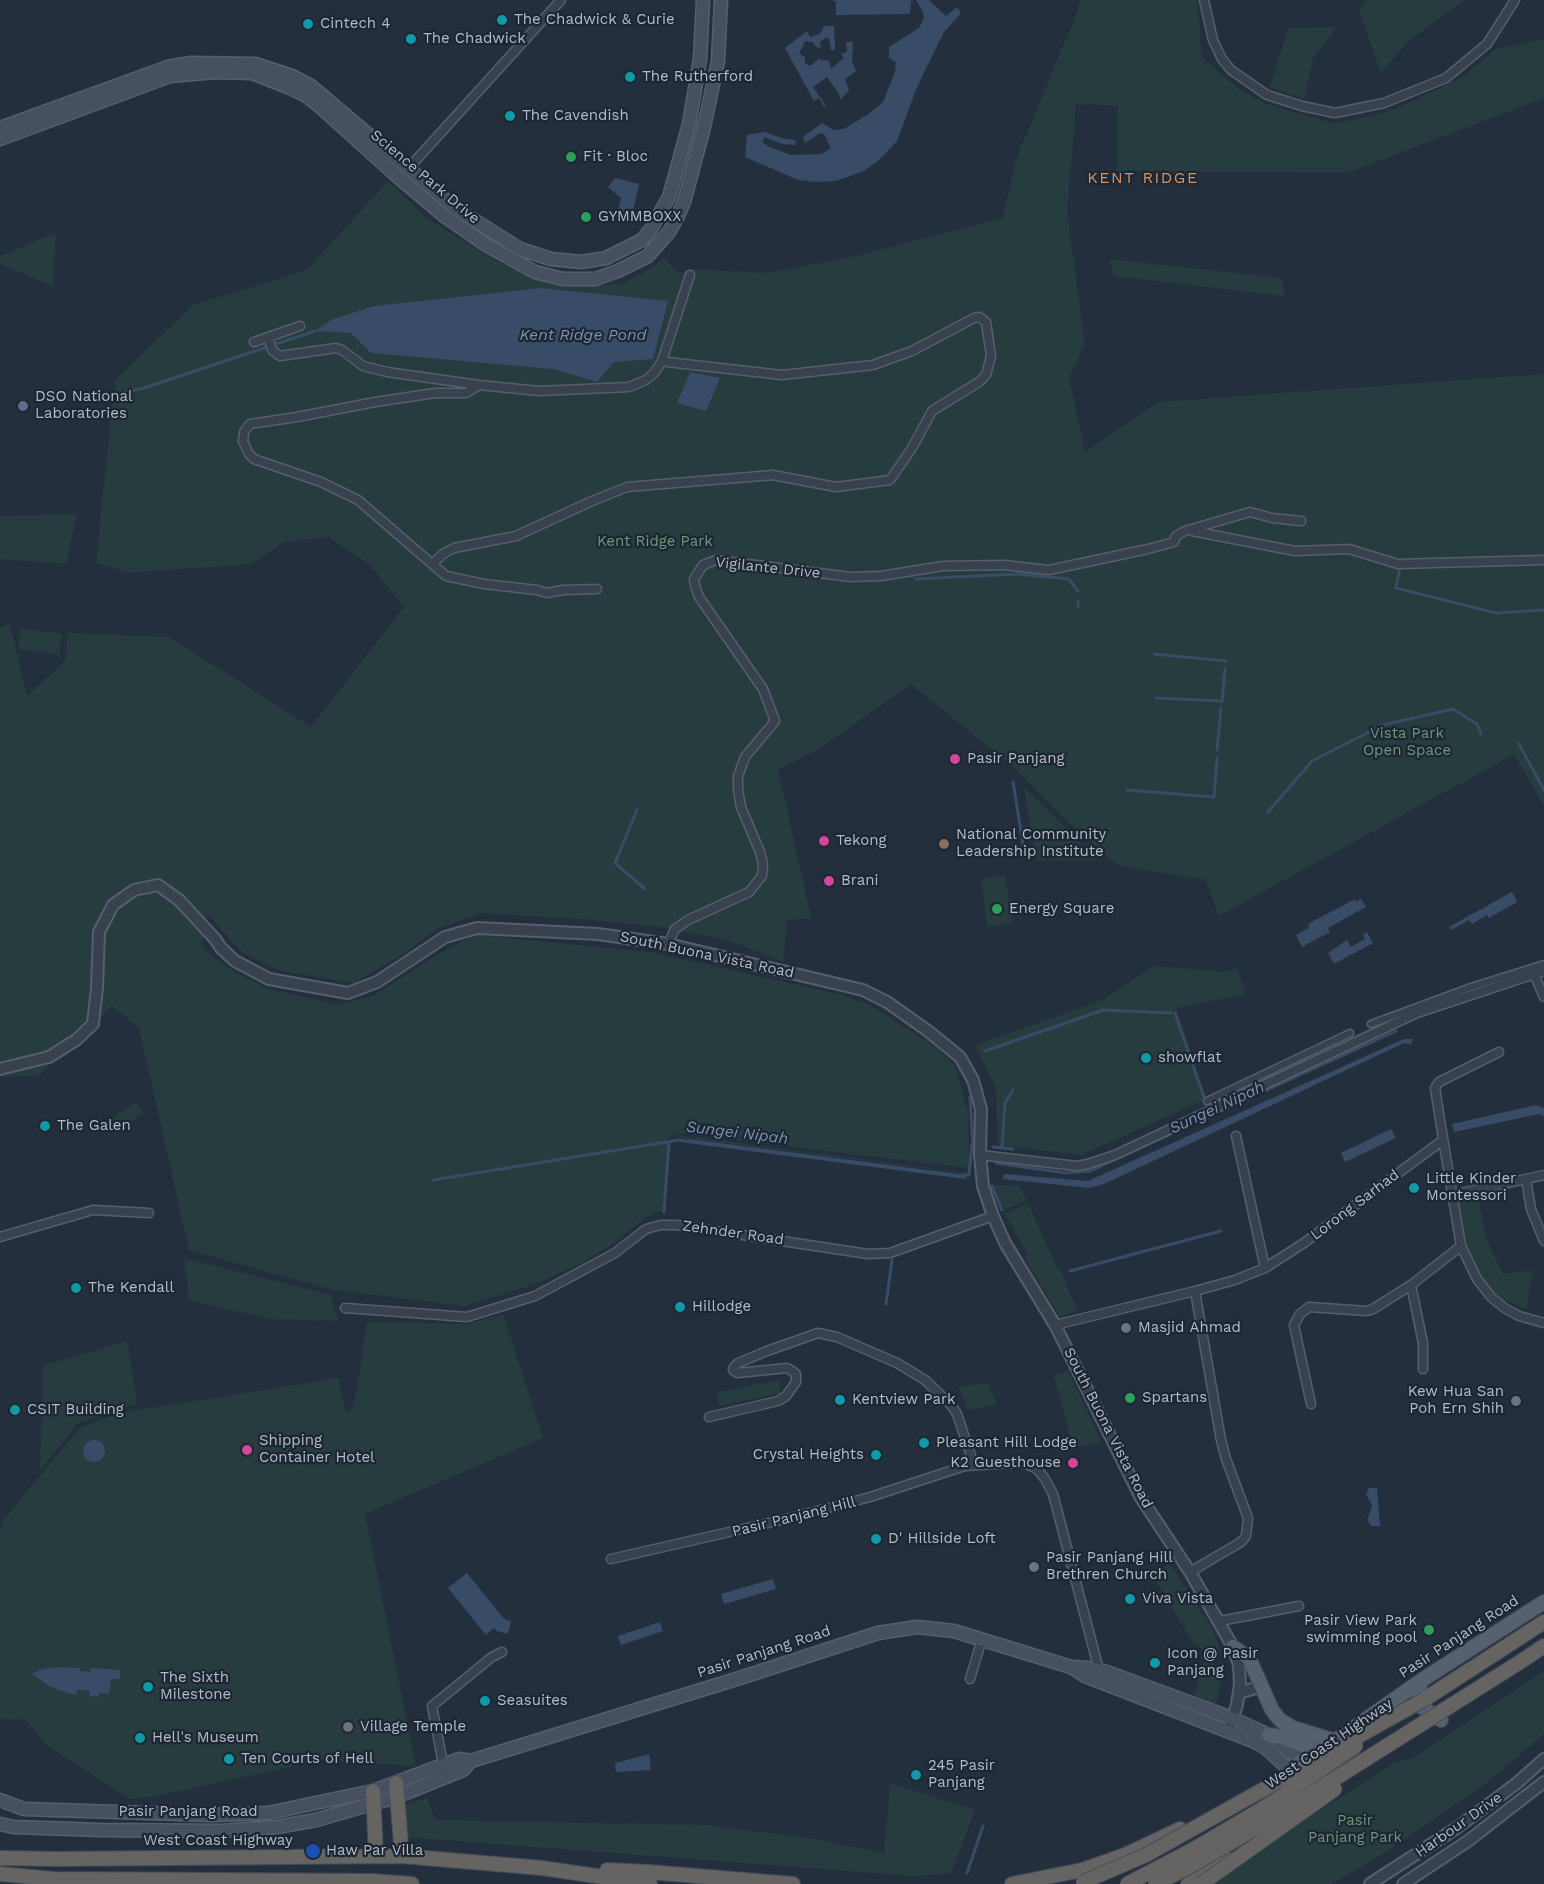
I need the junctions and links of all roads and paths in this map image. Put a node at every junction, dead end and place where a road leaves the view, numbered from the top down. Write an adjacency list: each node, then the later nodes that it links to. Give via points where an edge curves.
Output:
1 (561, 0): 8 (street)
2 (703, 0): 8 (main road, Science Park Drive, via 700,59 689,123 669,197 642,240 606,258 581,262 551,259 520,249 455,208)
3 (721, 0): 7 (main road, Science Park Drive, via 718,60 704,127 677,218 648,256 595,279 562,279 535,272 486,246 443,215 305,95 252,74 170,76)
4 (1204, 0): 5 (street, via 1213,40 1231,70 1267,95 1335,113 1384,103 1446,78 1487,44)
5 (1515, 0)
6 (0, 128): 8 (main road, Science Park Drive, via 168,67 191,63 255,64 310,86)
7 (0, 139)
8 (407, 170)
9 (690, 275): 14 (street, via 662,361 646,380 629,387 539,391)
10 (300, 326): 12 (street)
11 (254, 342): 12 (street)
12 (270, 343): 14 (street, via 280,356 336,348 363,366)
13 (667, 362): 18 (street, via 782,375 873,365 912,351 976,317 986,322 992,356 986,375 979,382 932,411 890,480 836,487 773,475 627,487 516,536 454,548)
14 (479, 385): 18 (street, via 466,393 435,393 250,424 243,436 245,448 254,459 321,482 358,500)
15 (1301, 521): 16 (street, via 1250,512)
16 (1191, 531): 17 (street, via 1295,551 1349,549 1398,564); 20 (street, Vigilante Drive, via 1176,536 1174,542 1049,570 1004,565 943,566 851,577 716,560 703,565 694,579 699,597 763,689 775,721 745,757 738,776 741,807 763,864 762,876 749,892 675,929)
17 (1544, 560)
18 (432, 564): 19 (street, via 446,576 483,584 547,593)
19 (597, 588)
20 (668, 944): 28 (street, South Buona Vista Road, via 598,934 477,928 445,937 377,982 348,993 269,979 235,961 179,900 158,885 134,890 113,904 99,932 93,1024 49,1058); 32 (street, South Buona Vista Road, via 863,990 895,1008 960,1057 973,1080 981,1109)
21 (1544, 964): 25 (street)
22 (1544, 971): 23 (street)
23 (1534, 974): 24 (street); 32 (street, via 1417,1013 1115,1155 1088,1164)
24 (1544, 997)
25 (1371, 1024)
26 (1350, 1033): 29 (street)
27 (1499, 1052): 31 (street, via 1439,1082 1436,1088)
28 (0, 1070)
29 (1207, 1101)
30 (1236, 1136): 41 (street)
31 (1443, 1140): 35 (street); 41 (street, Lorong Sarhad)
32 (980, 1155): 37 (street, South Buona Vista Road, via 983,1186)
33 (1544, 1175): 34 (street)
34 (1526, 1179): 35 (street); 39 (street, via 1531,1209)
35 (1452, 1195): 40 (street)
36 (149, 1213): 38 (street, via 93,1210)
37 (993, 1216): 44 (street, Zehnder Road, via 901,1250 868,1254 661,1225 646,1229 615,1253 535,1296 467,1317); 46 (street, South Buona Vista Road, via 1005,1243)
38 (0, 1237)
39 (1544, 1241)
40 (1461, 1246): 42 (street); 45 (street, via 1477,1280 1492,1298 1519,1316)
41 (1265, 1268): 43 (street, Lorong Sarhad)
42 (1411, 1285): 47 (street, via 1424,1343); 48 (street, via 1367,1311 1309,1307 1300,1314 1294,1325)
43 (1195, 1291): 46 (street, Lorong Sarhad); 52 (street, via 1221,1440 1248,1518 1246,1536 1241,1542)
44 (345, 1308)
45 (1544, 1323)
46 (1058, 1324): 52 (street, South Buona Vista Road, via 1141,1498)
47 (1423, 1369)
48 (1311, 1404)
49 (709, 1417): 50 (street, via 769,1404 786,1396 796,1382 796,1374 787,1368 737,1372 734,1367 818,1333 837,1337 897,1363 925,1380 952,1406)
50 (974, 1465): 51 (street, Pasir Panjang Hill, via 796,1517); 63 (street, Pasir Panjang Hill, via 1026,1464 1045,1479 1064,1531)
51 (610, 1559)
52 (1190, 1572): 55 (street, South Buona Vista Road)
53 (1544, 1602): 65 (main road, Pasir Panjang Road)
54 (1299, 1606): 55 (street)
55 (1220, 1621): 58 (street, South Buona Vista Road)
56 (1544, 1622): 69 (highway, West Coast Highway)
57 (982, 1639): 62 (main road, Pasir Panjang Road); 64 (street); 79 (main road, Pasir Panjang Road, via 917,1627 878,1633 471,1761 463,1770)
58 (1233, 1647): 67 (main road, via 1249,1658); 68 (street, South Buona Vista Road, via 1239,1665)
59 (1544, 1647): 71 (highway, West Coast Highway, bridge)
60 (502, 1652): 79 (street, via 432,1706)
61 (1544, 1653): 71 (main road)
62 (1071, 1667): 63 (main road, Pasir Panjang Road); 66 (main road, Pasir Panjang Road)
63 (1099, 1670): 66 (street, Pasir Panjang Hill); 70 (main road, Pasir Panjang Road)
64 (970, 1679)
65 (1422, 1680): 71 (main road, via 1418,1689 1422,1707); 74 (main road, Pasir Panjang Road)
66 (1101, 1683): 72 (main road, Pasir Panjang Road)
67 (1262, 1686): 68 (street); 74 (main road, via 1280,1720)
68 (1239, 1693): 70 (street, South Buona Vista Road)
69 (1425, 1699): 98 (highway, bridge, via 1146,1855); 99 (highway, West Coast Highway, bridge, via 1267,1806)
70 (1233, 1718): 72 (street, South Buona Vista Road); 73 (main road, Pasir Panjang Road)
71 (1437, 1718): 83 (main road); 100 (highway, West Coast Highway, bridge); 102 (highway, bridge)
72 (1228, 1732): 78 (main road, Pasir Panjang Road, via 1266,1748)
73 (1269, 1735): 75 (main road); 77 (main road, Pasir Panjang Road)
74 (1335, 1741): 75 (main road, Pasir Panjang Road)
75 (1318, 1751): 77 (main road, Pasir Panjang Road)
76 (1544, 1759): 103 (street, Harbour Drive, via 1458,1827)
77 (1302, 1761): 78 (main road, Pasir Panjang Road); 82 (main road)
78 (1288, 1769): 82 (main road, Pasir Panjang Road); 97 (highway, via 1125,1855 1082,1870)
79 (444, 1772): 81 (main road, Pasir Panjang Road); 85 (main road, Pasir Panjang Road)
80 (1544, 1782): 104 (street, Harbour Drive, via 1468,1841)
81 (396, 1783): 84 (main road, Pasir Panjang Road); 85 (highway)
82 (1309, 1786): 83 (main road, Pasir Panjang Road); 87 (main road)
83 (1329, 1790): 87 (main road)
84 (373, 1797): 85 (main road, Pasir Panjang Road); 86 (main road, Pasir Panjang Road, via 268,1813 212,1815 24,1809); 88 (main road, Pasir Panjang Road, via 292,1825 221,1831); 89 (highway)
85 (396, 1797): 90 (highway)
86 (0, 1800)
87 (1307, 1804): 101 (highway)
88 (0, 1824)
89 (376, 1855): 90 (highway, West Coast Highway); 91 (highway, West Coast Highway)
90 (402, 1856): 92 (highway, West Coast Highway)
91 (0, 1858)
92 (542, 1868): 95 (highway, West Coast Highway); 96 (highway)
93 (0, 1874): 94 (highway, via 54,1879)
94 (412, 1884)
95 (650, 1884)
96 (793, 1884)
97 (1012, 1884)
98 (1072, 1884)
99 (1127, 1884)
100 (1155, 1884)
101 (1188, 1884)
102 (1201, 1884)
103 (1370, 1884)
104 (1403, 1884)

